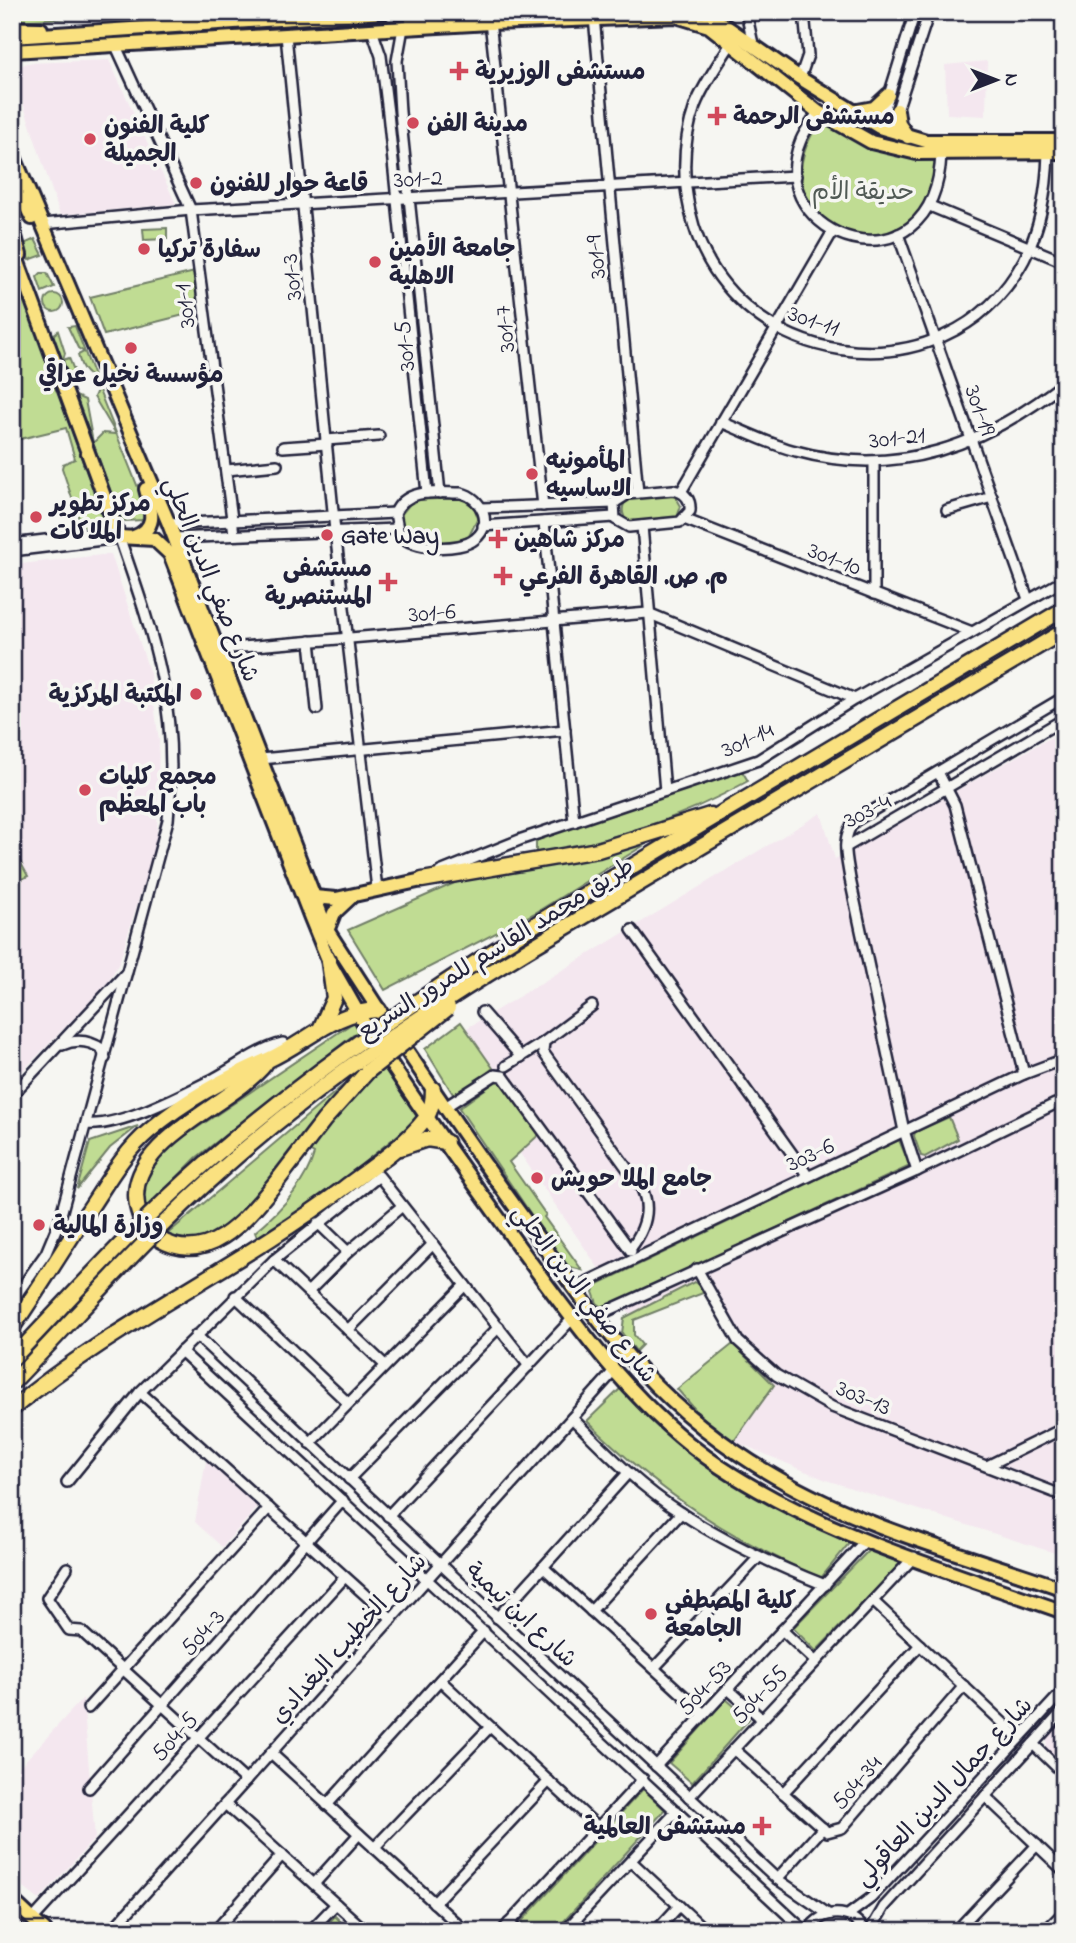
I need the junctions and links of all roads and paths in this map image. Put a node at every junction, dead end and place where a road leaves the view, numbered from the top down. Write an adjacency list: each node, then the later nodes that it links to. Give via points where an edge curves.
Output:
1 (383, 12): 8 (main road)
2 (431, 12): 13 (main road, via 424,19)
3 (705, 12): 20 (main road)
4 (746, 12): 20 (street)
5 (804, 12): 24 (street, via 808,55)
6 (915, 12): 25 (street)
7 (929, 12): 26 (street)
8 (320, 15): 15 (main road); 16 (main road)
9 (490, 18): 10 (main road); 12 (main road); 44 (street, 301-7)
10 (594, 18): 19 (main road, via 676,16 709,26); 43 (street, 301-9)
11 (12, 28): 16 (main road, via 40,29)
12 (403, 28): 14 (main road); 28 (street, 301-5, via 397,61)
13 (353, 30): 14 (main road); 15 (main road)
14 (372, 30): 29 (street, 301-5, via 381,56)
15 (324, 32): 17 (main road)
16 (54, 35): 18 (main road)
17 (286, 35): 21 (main road); 47 (street, 301-3)
18 (12, 37)
19 (732, 42): 23 (main road); 42 (street, 301-11, via 695,106 686,143)
20 (753, 44): 24 (main road)
21 (116, 46): 22 (main road); 49 (street, 301-1)
22 (16, 52)
23 (769, 74): 30 (main road); 31 (main road, via 854,123)
24 (800, 78): 27 (main road)
25 (888, 95): 27 (main road, via 874,108); 31 (street)
26 (897, 110): 31 (street); 33 (main road, via 899,124)
27 (851, 111): 31 (main road)
28 (400, 112): 29 (street); 45 (street, 301-5)
29 (388, 113): 46 (street, 301-5)
30 (818, 113): 35 (main road); 40 (street, via 801,140)
31 (881, 129): 33 (main road); 35 (main road, via 884,142)
32 (12, 135): 36 (main road)
33 (909, 137): 34 (main road, via 942,142)
34 (1064, 141)
35 (892, 149): 39 (main road)
36 (12, 150): 51 (main road, شارع صفي الدين الحلي)
37 (1048, 152): 38 (main road); 39 (main road); 55 (street, 301-11, via 1043,204)
38 (1064, 152)
39 (941, 154): 48 (street, via 939,183)
40 (796, 176): 42 (street, 301-2); 52 (street, via 807,207)
41 (12, 178): 57 (main road)
42 (685, 181): 43 (street, 301-2); 61 (street, 301-11, via 694,227 715,270 741,303)
43 (608, 186): 44 (street, 301-2); 80 (street, 301-9)
44 (508, 192): 45 (street, 301-2); 83 (street, 301-7)
45 (409, 197): 46 (street, 301-2); 58 (street, 301-5)
46 (397, 198): 47 (street, 301-2); 59 (street, 301-5)
47 (302, 203): 49 (street, 301-2); 71 (street, 301-3)
48 (930, 206): 53 (street); 55 (street)
49 (191, 210): 51 (street, 301-2); 76 (street, 301-1)
50 (12, 225): 60 (main road)
51 (43, 225): 57 (main road, شارع صفي الدين الحلي)
52 (833, 231): 53 (street, via 868,241); 61 (street)
53 (898, 234): 62 (street, 301-19)
54 (12, 246): 60 (main road)
55 (1029, 247): 56 (street); 62 (street, 301-11, via 1017,271 991,302)
56 (1064, 261)
57 (62, 271): 75 (main road, شارع صفي الدين الحلي)
58 (416, 271): 59 (street); 63 (street, 301-5)
59 (405, 272): 64 (street, 301-5)
60 (27, 286): 91 (main road)
61 (775, 328): 62 (street, 301-11, via 819,346 853,352 901,348); 68 (street)
62 (935, 338): 70 (street, 301-19)
63 (423, 343): 64 (street); 66 (street, 301-5)
64 (412, 344): 67 (street, 301-5)
65 (1064, 383): 70 (street, 301-21, via 1028,411)
66 (430, 415): 67 (street); 79 (street, 301-5)
67 (419, 416): 78 (street, 301-5)
68 (721, 422): 73 (street, 301-21, via 797,452); 77 (street)
69 (379, 436): 71 (street)
70 (972, 441): 73 (street, 301-21, via 925,455); 81 (street, 301-19)
71 (326, 442): 72 (street); 87 (street, 301-3)
72 (283, 447)
73 (874, 462): 104 (street)
74 (277, 465): 76 (street)
75 (144, 467): 93 (main road, شارع صفي الدين الحلي); 99 (main road, via 152,520 147,530)
76 (227, 470): 89 (street, 301-1)
77 (681, 492): 80 (street); 90 (street, via 690,506)
78 (427, 493): 79 (street); 86 (street, via 407,497)
79 (440, 493): 84 (street, via 468,495)
80 (638, 493): 82 (street, via 623,495)
81 (992, 497): 85 (street); 105 (street, 301-19)
82 (614, 503): 83 (street); 88 (street)
83 (543, 506): 84 (street)
84 (482, 508): 94 (street)
85 (947, 510)
86 (395, 513): 87 (street); 96 (street)
87 (334, 516): 89 (street); 97 (street, 301-3)
88 (614, 517): 92 (street); 95 (street, via 624,526)
89 (234, 519): 93 (street); 98 (street, 301-1)
90 (684, 519): 95 (street); 104 (street, 301-10)
91 (113, 521): 99 (main road); 101 (street, via 103,533)
92 (544, 522): 94 (street); 108 (street)
93 (169, 524): 100 (main road, شارع صفي الدين الحلي)
94 (483, 526): 96 (street, via 475,539 460,545 416,546)
95 (642, 526): 107 (street)
96 (396, 529): 97 (street)
97 (335, 531): 98 (street); 111 (street, 301-3)
98 (234, 534): 100 (street)
99 (123, 538): 102 (street); 135 (main road, شارع صفي الدين الحلي, via 158,541 173,561); 137 (street, via 159,655 171,752 168,820)
100 (174, 538): 113 (main road, شارع صفي الدين الحلي)
101 (12, 544)
102 (12, 551)
103 (1064, 580): 105 (street, 301-14)
104 (874, 594): 110 (street, 301-10)
105 (1028, 599): 110 (street, 301-14)
106 (1064, 609): 126 (highway, طريق محمد القاسم للمرور السريع)
107 (648, 612): 108 (street, 301-6); 115 (street); 125 (street)
108 (554, 622): 111 (street, 301-6); 119 (street)
109 (1064, 631): 136 (highway, طريق محمد القاسم للمرور السريع, bridge)
110 (972, 632): 115 (street, 301-14)
111 (349, 638): 112 (street, 301-6); 121 (street, 301-3)
112 (310, 641): 113 (street, 301-6); 116 (street)
113 (218, 649): 122 (main road, شارع صفي الدين الحلي)
114 (1064, 697): 117 (street, 303-4)
115 (855, 699): 125 (street, 301-14, via 758,760)
116 (317, 709)
117 (1027, 718): 120 (street); 123 (street, 303-4)
118 (1064, 721): 120 (street, 303-4)
119 (565, 730): 121 (street); 127 (street)
120 (1036, 735): 124 (street, 303-4)
121 (360, 747): 122 (street); 130 (street, 301-3)
122 (261, 759): 132 (main road, شارع صفي الدين الحلي)
123 (938, 772): 124 (street); 128 (street, 303-4, via 855,821 847,831)
124 (946, 788): 128 (street, 303-4); 154 (street, via 955,805)
125 (665, 791): 127 (street, 301-14)
126 (722, 813): 129 (highway, via 598,850); 190 (highway, طريق محمد القاسم للمرور السريع, bridge, via 417,1000 261,1117 159,1208)
127 (574, 822): 129 (street, 301-14)
128 (846, 846): 161 (street)
129 (422, 880): 130 (main road)
130 (377, 889): 131 (main road)
131 (353, 896): 132 (main road); 133 (main road, via 334,912)
132 (314, 897): 133 (main road, شارع صفي الدين الحلي)
133 (327, 930): 135 (main road); 140 (main road, شارع صفي الدين الحلي)
134 (632, 930): 166 (street)
135 (329, 962): 139 (main road, شارع صفي الدين الحلي); 143 (highway, via 334,998)
136 (501, 965): 171 (highway, bridge, via 368,1072 232,1231 218,1241 188,1248); 194 (highway, طريق محمد القاسم للمرور السريع, bridge, via 417,1019 255,1140 159,1228)
137 (128, 970): 145 (street); 149 (street)
138 (592, 1006): 144 (street)
139 (356, 1012): 140 (highway); 142 (main road, شارع صفي الدين الحلي); 143 (highway)
140 (381, 1012)
141 (482, 1013): 148 (street)
142 (366, 1027)
143 (318, 1030): 146 (highway)
144 (544, 1042): 148 (street); 173 (street, via 543,1052 645,1195 645,1223)
145 (60, 1046): 149 (street, via 88,1042 102,1049); 156 (street)
146 (288, 1048): 151 (highway); 160 (street, via 283,1043 271,1046 213,1079 122,1120)
147 (405, 1048): 155 (main road, شارع صفي الدين الحلي)
148 (521, 1057): 153 (street)
149 (105, 1059): 160 (street)
150 (1064, 1059): 154 (street, 303-6)
151 (268, 1060): 169 (highway, via 151,1156 137,1182); 185 (highway, via 187,1101 148,1132 112,1172)
152 (389, 1062): 159 (main road, شارع صفي الدين الحلي)
153 (506, 1066)
154 (1024, 1074): 161 (street, 303-6)
155 (433, 1089): 158 (main road, شارع صفي الدين الحلي); 159 (highway)
156 (12, 1095)
157 (1064, 1105): 164 (street, via 1055,1104)
158 (445, 1107): 165 (main road, شارع صفي الدين الحلي); 173 (street, via 495,1075 503,1076)
159 (426, 1118): 162 (main road, شارع صفي الدين الحلي); 163 (highway)
160 (87, 1125): 182 (street, via 52,1240)
161 (904, 1131): 164 (street); 166 (street, 303-6)
162 (446, 1142): 163 (highway, via 417,1142); 167 (main road, شارع صفي الدين الحلي)
163 (381, 1160): 197 (highway, via 292,1228 148,1315)
164 (916, 1171): 177 (street)
165 (493, 1176): 167 (main road); 179 (main road, شارع صفي الدين الحلي)
166 (808, 1176): 175 (street, 303-6)
167 (476, 1187): 184 (main road, شارع صفي الدين الحلي)
168 (402, 1206): 170 (street, via 379,1176); 172 (street); 174 (street)
169 (140, 1216)
170 (318, 1223): 174 (street); 176 (street)
171 (159, 1240)
172 (433, 1244): 178 (street); 187 (street)
173 (630, 1249): 175 (street)
174 (348, 1252): 180 (street)
175 (636, 1258): 179 (street, 303-6)
176 (274, 1260): 180 (street); 181 (street)
177 (697, 1269): 183 (street); 201 (street, 303-13, via 738,1341 776,1375 832,1407)
178 (465, 1284): 186 (street); 191 (street)
179 (574, 1288): 183 (main road, شارع صفي الدين الحلي)
180 (308, 1292): 187 (street)
181 (235, 1296): 188 (street); 196 (street)
182 (12, 1301)
183 (594, 1317): 213 (main road, شارع صفي الدين الحلي, via 633,1364 690,1419 774,1476 821,1501)
184 (572, 1319): 192 (street); 193 (main road, شارع صفي الدين الحلي)
185 (12, 1328)
186 (499, 1328): 192 (street); 203 (street)
187 (348, 1330): 191 (street)
188 (193, 1339): 189 (street); 200 (street, شارع ابن تيمية)
189 (181, 1350): 195 (street); 206 (street, شارع ابن تيمية)
190 (12, 1359)
191 (385, 1364): 196 (street)
192 (529, 1366): 209 (street)
193 (614, 1371): 198 (street, شارع الخطيب البغدادي); 210 (main road, شارع صفي الدين الحلي, via 679,1436 718,1465 765,1494)
194 (12, 1383)
195 (140, 1392): 204 (street); 207 (street)
196 (348, 1403): 200 (street)
197 (12, 1409)
198 (572, 1418): 202 (street); 215 (street, شارع الخطيب البغدادي)
199 (1064, 1428): 201 (street)
200 (310, 1443): 203 (street, شارع ابن تيمية)
201 (987, 1466): 205 (street, 303-13)
202 (628, 1473): 208 (street); 216 (street)
203 (349, 1479): 209 (street, شارع ابن تيمية)
204 (67, 1482)
205 (1064, 1496)
206 (343, 1500): 211 (street, 504-3); 220 (street, شارع ابن تيمية)
207 (269, 1508): 211 (street); 235 (street)
208 (681, 1513): 214 (street); 225 (street)
209 (388, 1516): 215 (street, شارع ابن تيمية)
210 (865, 1541): 212 (main road, شارع صفي الدين الحلي); 221 (street, 504-53)
211 (307, 1542): 219 (street); 240 (street, 504-3)
212 (914, 1557): 218 (main road, شارع صفي الدين الحلي); 223 (street, 504-55)
213 (972, 1557): 218 (main road); 222 (main road, شارع صفي الدين الحلي)
214 (758, 1558): 221 (street); 234 (street)
215 (440, 1564): 220 (street, شارع الخطيب البغدادي); 224 (street, شارع ابن تيمية)
216 (543, 1567): 225 (street); 228 (street)
217 (67, 1568): 235 (street, via 48,1594 49,1603 69,1630 81,1632)
218 (965, 1577): 226 (main road, شارع صفي الدين الحلي)
219 (344, 1578): 229 (street); 246 (street, 504-5)
220 (427, 1579): 227 (street, شارع ابن تيمية); 229 (street, شارع الخطيب البغدادي)
221 (825, 1585): 230 (street, 504-53)
222 (1064, 1589)
223 (873, 1601): 232 (street); 233 (street, 504-55)
224 (481, 1602): 227 (street); 228 (street, شارع ابن تيمية)
225 (591, 1611): 234 (street)
226 (1064, 1612)
227 (468, 1616): 231 (street, شارع ابن تيمية)
228 (497, 1618): 251 (street, شارع ابن تيمية)
229 (391, 1619): 250 (street, شارع الخطيب البغدادي)
230 (782, 1630): 233 (street); 238 (street, 504-53)
231 (484, 1631): 236 (street); 255 (street, شارع ابن تيمية)
232 (920, 1645): 237 (street); 259 (street)
233 (816, 1662): 244 (street, 504-55)
234 (654, 1668): 243 (street)
235 (123, 1669): 240 (street); 241 (street)
236 (440, 1680): 245 (street); 263 (street)
237 (964, 1686): 247 (street); 266 (street, 504-34, via 842,1828 835,1832)
238 (729, 1689): 243 (street, 504-53); 244 (street)
239 (1064, 1690): 247 (street, شارع جمال الدين العاقولي)
240 (162, 1705): 246 (street); 258 (street, 504-3)
241 (88, 1708)
242 (1064, 1710): 248 (street, شارع جمال الدين العاقولي)
243 (704, 1714): 251 (street, 504-53)
244 (762, 1719): 249 (street, 504-55)
245 (490, 1727): 257 (street); 269 (street)
246 (198, 1738): 256 (street); 282 (street, 504-5)
247 (1019, 1738): 252 (street, شارع جمال الدين العاقولي)
248 (1033, 1744): 253 (street); 254 (street, شارع جمال الدين العاقولي)
249 (734, 1749): 259 (street, 504-34); 261 (street, 504-55)
250 (271, 1753): 256 (street, شارع الخطيب البغدادي); 263 (street)
251 (656, 1766): 261 (street, شارع ابن تيمية)
252 (992, 1767): 254 (street); 281 (street, شارع جمال الدين العاقولي, via 871,1898)
253 (1064, 1774)
254 (1002, 1778): 260 (street, شارع جمال الدين العاقولي)
255 (643, 1779): 264 (street, شارع ابن تيمية); 265 (street)
256 (246, 1780): 262 (street, شارع الخطيب البغدادي)
257 (549, 1781): 265 (street); 276 (street)
258 (89, 1788)
259 (783, 1793): 266 (street, 504-34)
260 (985, 1796): 268 (street); 298 (street, شارع جمال الدين العاقولي)
261 (689, 1797): 273 (street, شارع ابن تيمية)
262 (225, 1804): 270 (street); 287 (street, شارع الخطيب البغدادي)
263 (327, 1805): 267 (street)
264 (677, 1811): 271 (street); 297 (street, شارع ابن تيمية)
265 (598, 1827): 283 (street)
266 (823, 1828): 273 (street)
267 (359, 1834): 269 (street); 274 (street)
268 (1037, 1845): 272 (street); 299 (street)
269 (374, 1848): 276 (street)
270 (282, 1855): 274 (street); 288 (street)
271 (631, 1861): 278 (street); 294 (street)
272 (1064, 1871)
273 (777, 1880): 280 (street, شارع ابن تيمية)
274 (314, 1884): 277 (street)
275 (12, 1900): 282 (main road)
276 (434, 1903): 291 (street)
277 (335, 1904): 289 (street); 290 (street)
278 (679, 1906): 295 (street); 296 (street)
279 (1064, 1912): 300 (street)
280 (828, 1914): 281 (street); 297 (street)
281 (848, 1915): 298 (street)
282 (33, 1919): 286 (main road)
283 (509, 1923): 292 (street); 293 (street)
284 (12, 1926): 285 (main road)
285 (18, 1931)
286 (45, 1931)
287 (111, 1931)
288 (215, 1931)
289 (310, 1931)
290 (366, 1931)
291 (465, 1931)
292 (502, 1931)
293 (518, 1931)
294 (565, 1931)
295 (656, 1931)
296 (706, 1931)
297 (806, 1931)
298 (867, 1931)
299 (956, 1931)
300 (1045, 1931)

